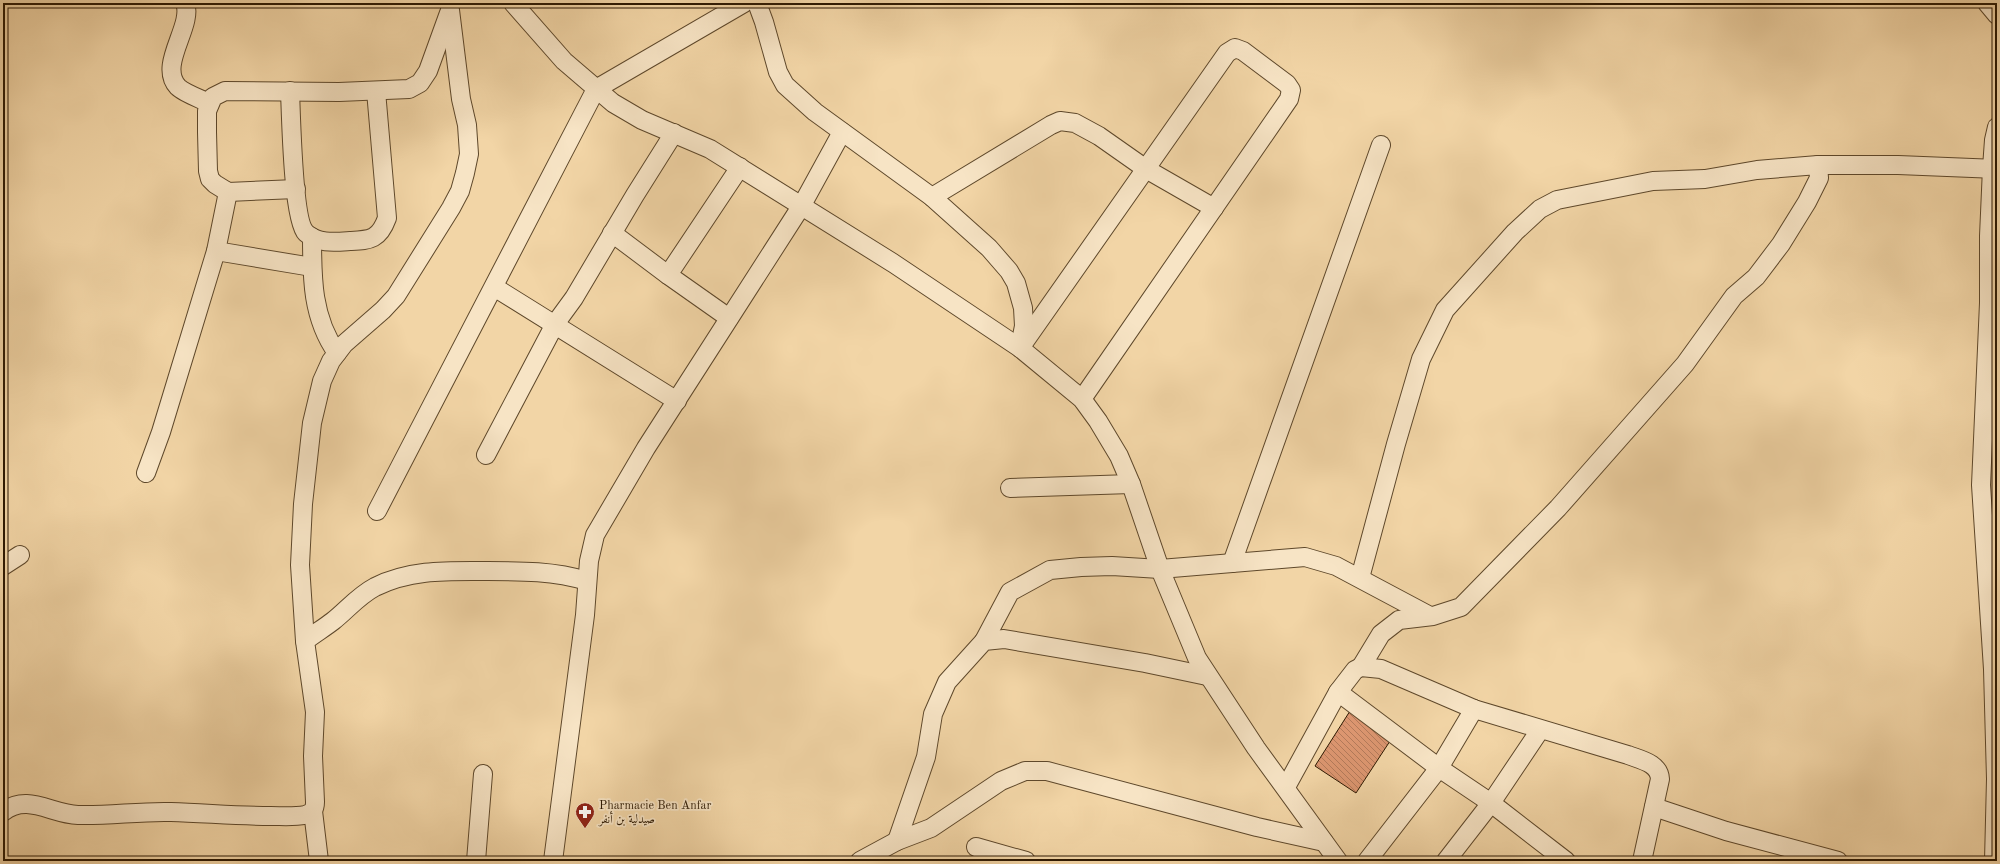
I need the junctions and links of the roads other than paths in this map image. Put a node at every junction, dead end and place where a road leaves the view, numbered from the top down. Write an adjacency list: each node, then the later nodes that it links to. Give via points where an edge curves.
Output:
1 (185, 3): 11 (street, via 185,20 176,48 172,74 178,87)
2 (513, 3): 8 (street, via 564,61)
3 (744, 3): 8 (street)
4 (757, 3): 13 (street, via 780,79 796,96)
5 (1987, 3): 7 (street)
6 (451, 7): 10 (street, via 434,58 420,83 409,89); 34 (street, via 469,154 460,191 396,296)
7 (1997, 15)
8 (596, 89): 14 (street, via 613,103 642,120); 30 (street)
9 (290, 91): 10 (street); 11 (street, via 225,91 213,97); 20 (street)
10 (376, 91): 26 (street, via 387,218 384,227 371,239 334,242)
11 (209, 103): 21 (street, via 208,171 210,179)
12 (1997, 127): 18 (street, via 1994,140)
13 (842, 132): 22 (street); 23 (street)
14 (674, 133): 17 (street, via 710,149); 25 (street)
15 (1381, 145): 43 (street)
16 (1818, 165): 18 (street); 46 (street, via 1757,170 1704,179 1652,181 1557,200 1540,209 1515,232 1445,310 1421,359); 48 (street, via 1819,178 1781,244 1756,277 1734,296 1685,364 1558,508 1461,607)
17 (740, 167): 23 (street); 29 (street)
18 (1994, 168): 52 (street, via 1989,236 1989,303 1981,485 1983,547)
19 (1146, 169): 22 (street, via 1099,136 1075,123 1060,121); 24 (street); 24 (street, via 1227,53 1235,48 1243,51 1287,84 1291,90 1289,99); 33 (street)
20 (296, 189): 21 (street); 26 (street, via 300,225 305,233)
21 (228, 192): 27 (street)
22 (932, 197): 33 (street, via 989,248 1016,283 1023,320)
23 (802, 205): 31 (street); 33 (street, via 893,262)
24 (1214, 208): 35 (street)
25 (612, 233): 29 (street); 32 (street, via 574,298)
26 (312, 237): 28 (street)
27 (216, 251): 28 (street); 38 (street)
28 (312, 267): 34 (street, via 312,288 319,317 328,340)
29 (668, 275): 31 (street)
30 (494, 287): 32 (street); 41 (street)
31 (729, 318): 36 (street)
32 (555, 324): 36 (street); 37 (street)
33 (1020, 348): 35 (street)
34 (337, 353): 49 (street, via 322,381 317,397 304,496 300,565)
35 (1082, 399): 39 (street, via 1119,456)
36 (677, 401): 47 (street, via 595,535)
37 (486, 455)
38 (146, 474)
39 (1132, 484): 40 (street); 45 (street)
40 (1010, 488)
41 (377, 511)
42 (20, 555): 44 (street)
43 (1232, 563): 45 (street); 46 (street, via 1305,557 1336,566)
44 (3, 566)
45 (1160, 569): 50 (street, via 1112,566 1050,570 1010,592); 53 (street)
46 (1360, 578): 48 (street)
47 (587, 581): 49 (street, via 556,573 530,571 432,571 406,576 375,588 350,604 334,621); 69 (street, via 585,615)
48 (1430, 616): 51 (street, via 1399,620 1381,634)
49 (305, 641): 62 (street, via 315,712)
50 (984, 641): 53 (street, via 1004,640); 64 (street, via 948,682 933,714 926,757)
51 (1361, 667): 54 (street, via 1348,676); 55 (street, via 1381,669)
52 (1995, 668): 78 (street)
53 (1207, 676): 59 (street)
54 (1338, 692): 57 (street); 59 (street)
55 (1474, 709): 56 (street); 57 (street)
56 (1540, 730): 60 (street); 61 (street, via 1628,755 1654,766 1659,772 1660,779)
57 (1440, 768): 60 (street); 73 (street)
58 (483, 774): 68 (street)
59 (1286, 787): 65 (street)
60 (1491, 803): 74 (street); 75 (street)
61 (1654, 807): 76 (street); 77 (street, via 1726,831)
62 (313, 811): 63 (street, via 298,815 143,812 92,816 71,815 33,803 11,806); 67 (street)
63 (3, 812)
64 (897, 841): 65 (street, via 931,828 1001,781 1025,771 1047,771 1256,827); 70 (street)
65 (1324, 842): 72 (street)
66 (976, 847): 71 (street)
67 (319, 861)
68 (476, 861)
69 (553, 861)
70 (860, 861)
71 (1026, 861)
72 (1338, 861)
73 (1367, 861)
74 (1446, 861)
75 (1566, 861)
76 (1642, 861)
77 (1838, 861)
78 (1994, 861)

